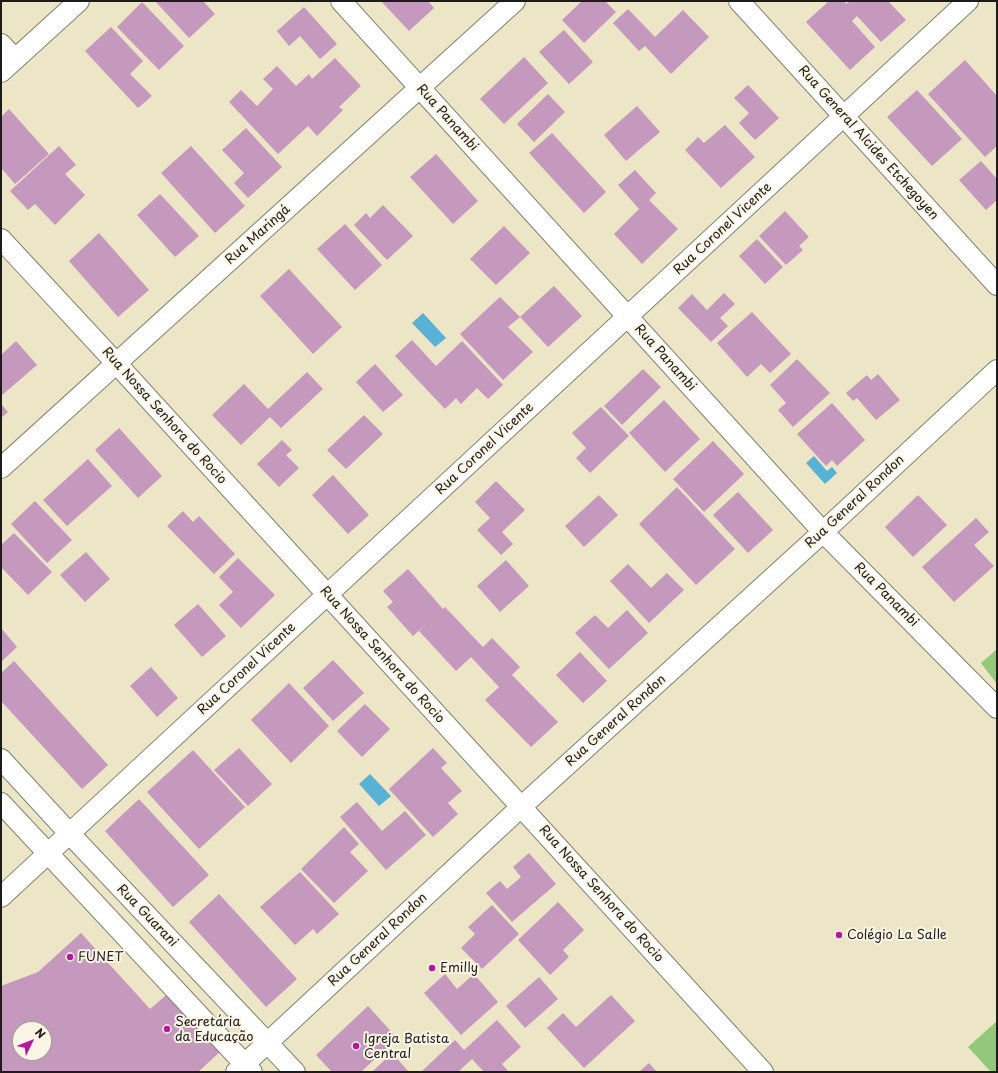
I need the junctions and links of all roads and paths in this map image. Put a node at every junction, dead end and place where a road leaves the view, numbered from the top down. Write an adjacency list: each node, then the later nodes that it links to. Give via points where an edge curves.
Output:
1 (79, 1): 7 (street)
2 (341, 1): 8 (street, Rua Panambi)
3 (515, 1): 8 (street, Rua Maringá)
4 (739, 1): 9 (street, Rua General Alcides Etchegoyen)
5 (968, 1): 9 (street, Rua Coronel Vicente)
6 (1, 44): 7 (street)
7 (8, 65)
8 (420, 88): 12 (street, Rua Panambi); 13 (street, Rua Maringá)
9 (844, 117): 11 (street, Rua General Alcides Etchegoyen); 12 (street, Rua Coronel Vicente)
10 (1, 239): 13 (street, Rua Nossa Senhora do Rocio)
11 (997, 285)
12 (627, 317): 16 (street, Rua Panambi); 17 (street, Rua Coronel Vicente)
13 (116, 363): 15 (street, Rua Maringá); 17 (street, Rua Nossa Senhora do Rocio)
14 (997, 370): 16 (street, Rua General Rondon)
15 (1, 468)
16 (823, 532): 18 (street, Rua Panambi); 21 (street, Rua General Rondon)
17 (327, 595): 21 (street, Rua Nossa Senhora do Rocio); 22 (street, Rua Coronel Vicente)
18 (997, 708)
19 (1, 759): 22 (street, Rua Guarani)
20 (1, 803): 23 (street)
21 (521, 808): 25 (street, Rua General Rondon); 28 (street, Rua Nossa Senhora do Rocio)
22 (69, 833): 23 (street, Rua Coronel Vicente); 25 (street, Rua Guarani)
23 (47, 854): 24 (street, Rua Coronel Vicente); 26 (street)
24 (1, 897)
25 (268, 1042): 26 (street, Rua General Rondon); 27 (street, Rua Guarani)
26 (244, 1069)
27 (295, 1072)
28 (763, 1072)

